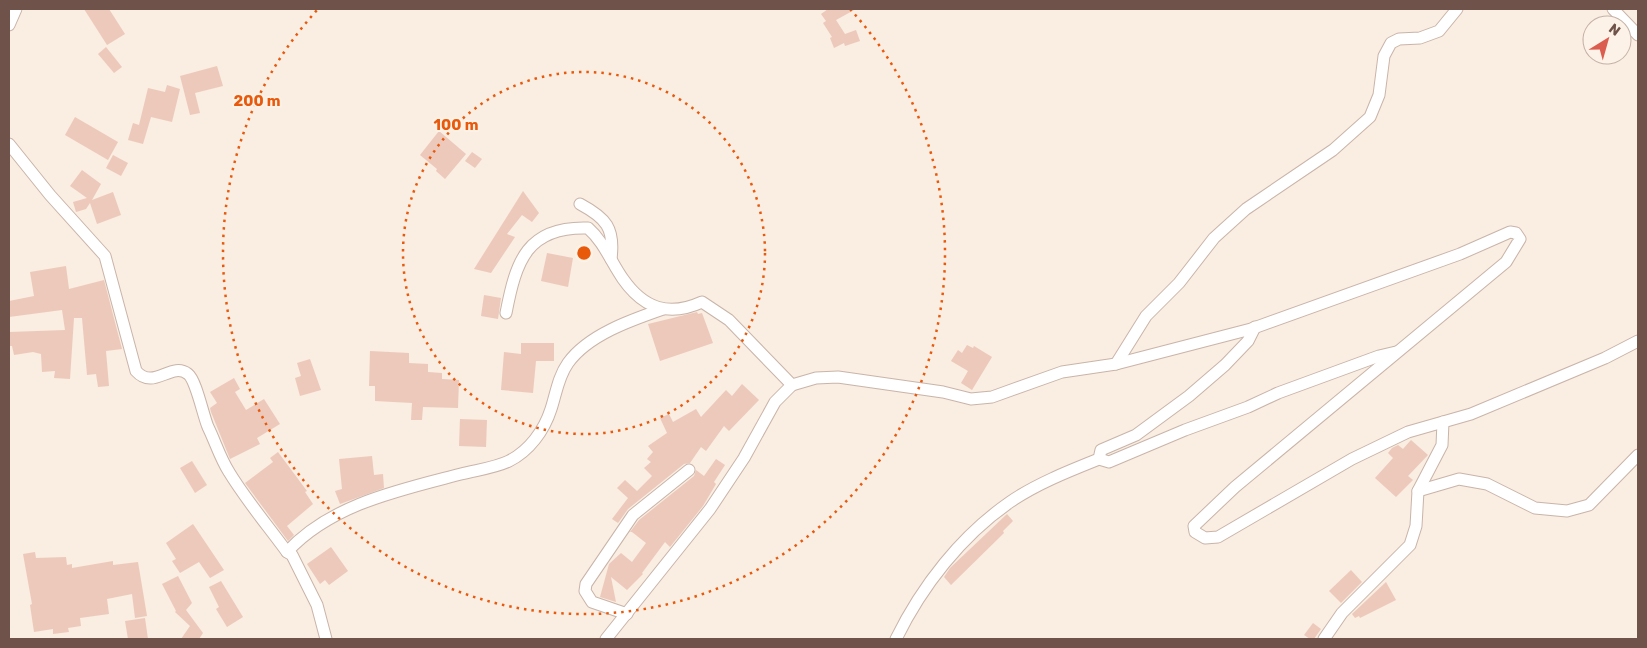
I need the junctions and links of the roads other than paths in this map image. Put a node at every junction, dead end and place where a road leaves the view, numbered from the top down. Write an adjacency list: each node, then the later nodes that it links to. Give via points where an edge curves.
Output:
1 (16, 9): 4 (street)
2 (1457, 9): 14 (street, via 1439,31 1391,43 1384,56 1379,95 1370,117 1333,150 1246,210 1214,238 1179,283 1146,316)
3 (1613, 9): 5 (street)
4 (9, 25)
5 (1638, 35)
6 (9, 144): 21 (street, via 105,256 136,371 141,377 150,379 175,371 187,373 192,378 202,414 228,471)
7 (580, 204): 8 (street, via 597,213 611,232)
8 (611, 258): 9 (street, via 630,288); 10 (street, via 588,228 562,230 542,237 533,242 526,252)
9 (663, 309): 15 (street, via 679,311 702,302 714,309 729,320); 21 (street, via 608,332 570,360 551,411 535,441 508,461 402,490 346,511 315,526)
10 (506, 313)
11 (1255, 327): 13 (street, via 1460,254 1510,232 1516,233 1520,239 1506,262); 14 (street); 18 (street, via 1248,341 1190,396 1136,435 1106,446 1101,450)
12 (1638, 342): 16 (street, via 1516,395)
13 (1399, 352): 16 (street, via 1235,487 1194,526 1195,532 1205,538 1218,537 1352,459 1408,432); 18 (street, via 1379,356 1278,393 1109,462)
14 (1116, 364): 15 (street, via 1062,372 992,396 972,399 838,377 816,378)
15 (792, 385): 22 (street, via 775,402 744,458 710,509)
16 (1442, 422): 20 (street, via 1442,445)
17 (1638, 455): 20 (street, via 1589,505 1567,511 1534,508 1487,484 1459,480)
18 (1099, 459): 25 (street, via 1010,502 969,537 936,574)
19 (689, 470): 22 (street, via 633,515 586,584 585,591 592,602)
20 (1418, 491): 26 (street, via 1416,526 1410,545 1342,614)
21 (287, 552): 23 (street, via 292,555 317,606)
22 (627, 614): 24 (street)
23 (326, 639)
24 (606, 639)
25 (896, 639)
26 (1324, 639)

